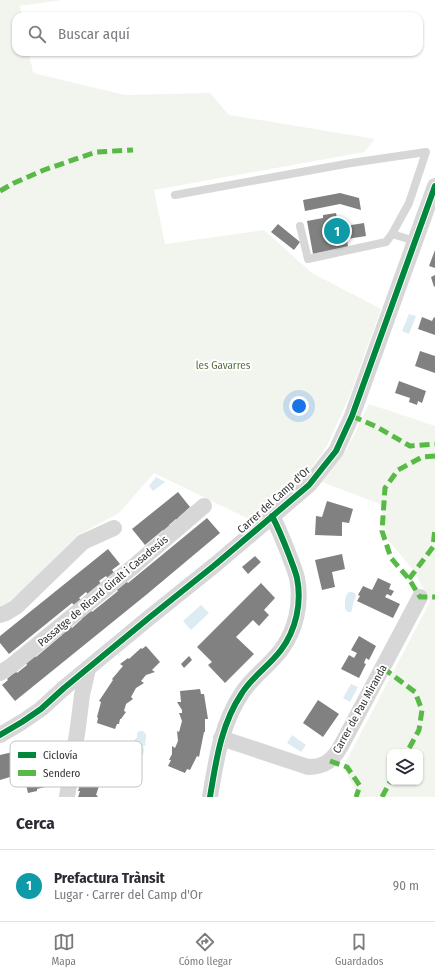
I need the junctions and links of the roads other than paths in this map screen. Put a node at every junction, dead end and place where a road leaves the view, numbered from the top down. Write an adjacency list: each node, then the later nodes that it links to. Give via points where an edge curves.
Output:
1 (435, 186): 5 (street, Carrer del Camp d'Or)
2 (175, 195): 4 (lane, via 426,152 409,203)
3 (300, 226): 4 (lane, via 308,259 386,242)
4 (392, 234): 5 (lane)
5 (416, 241): 7 (street, Carrer del Camp d'Or, via 352,416 336,451 309,485)
6 (204, 506): 12 (street, Passatge de Ricard Giralt i Casadesús, via 88,604)
7 (272, 516): 11 (street, Carrer del Camp d'Or); 14 (street, via 280,531 299,589 295,626 282,649 242,692)
8 (114, 528): 10 (street, via 83,542 16,606)
9 (420, 596): 14 (street, Carrer de Pau Miranda, via 341,746 330,761 314,767 308,766)
10 (0, 616)
11 (88, 669): 13 (street, Carrer del Camp d'Or, via 40,709); 15 (street)
12 (0, 673)
13 (0, 735)
14 (221, 738): 18 (street)
15 (76, 741)
16 (69, 787): 17 (street)
17 (67, 797)
18 (210, 797)

